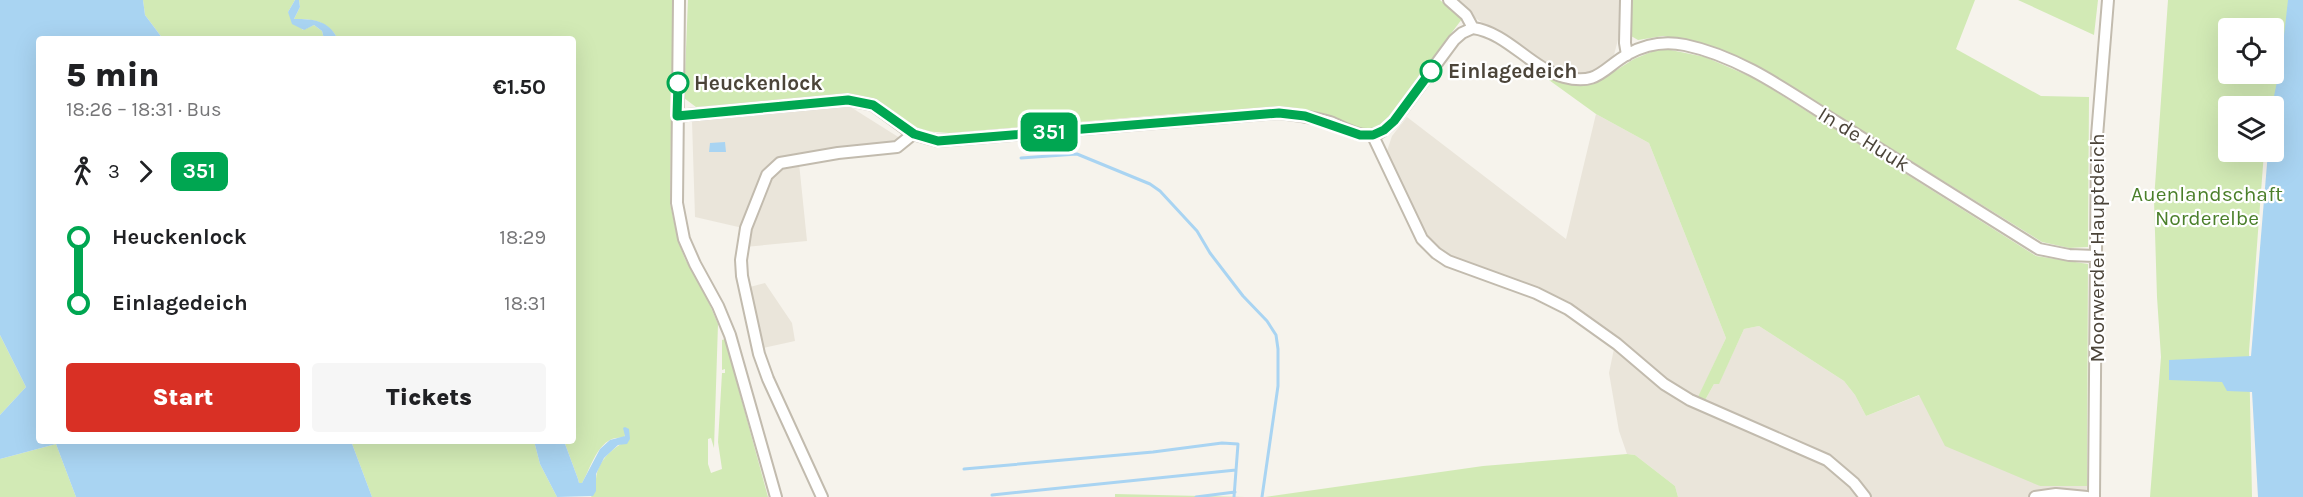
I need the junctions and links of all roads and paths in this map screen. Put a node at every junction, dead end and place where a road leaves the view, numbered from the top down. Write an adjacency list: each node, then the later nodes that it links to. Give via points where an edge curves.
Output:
1 (679, 0): 7 (street)
2 (1449, 0): 5 (street, via 1466,15)
3 (1626, 0): 6 (street)
4 (2108, 0): 10 (street, Moorwerder Hauptdeich, via 2097,136)
5 (1473, 28): 6 (street, via 1484,30 1563,77 1596,78); 9 (street, via 1454,40 1394,121)
6 (1627, 55): 10 (street, In de Huuk, via 1644,47 1670,43 1734,62 2039,249)
7 (677, 116): 8 (street, via 848,100 873,105); 11 (street, via 676,203 684,238 725,320)
8 (914, 134): 9 (street, via 951,141 1279,113 1305,116 1360,135); 12 (street, via 897,147 780,163 768,175 746,228 741,260 744,290 759,354)
9 (1373, 135): 13 (street, via 1422,239 1436,253 1568,309 1664,384 1690,400 1827,460)
10 (2095, 256): 16 (street, Moorwerder Hauptdeich)
11 (777, 497)
12 (822, 497)
13 (1866, 497)
14 (2035, 497): 15 (street)
15 (2087, 497)
16 (2094, 497)

